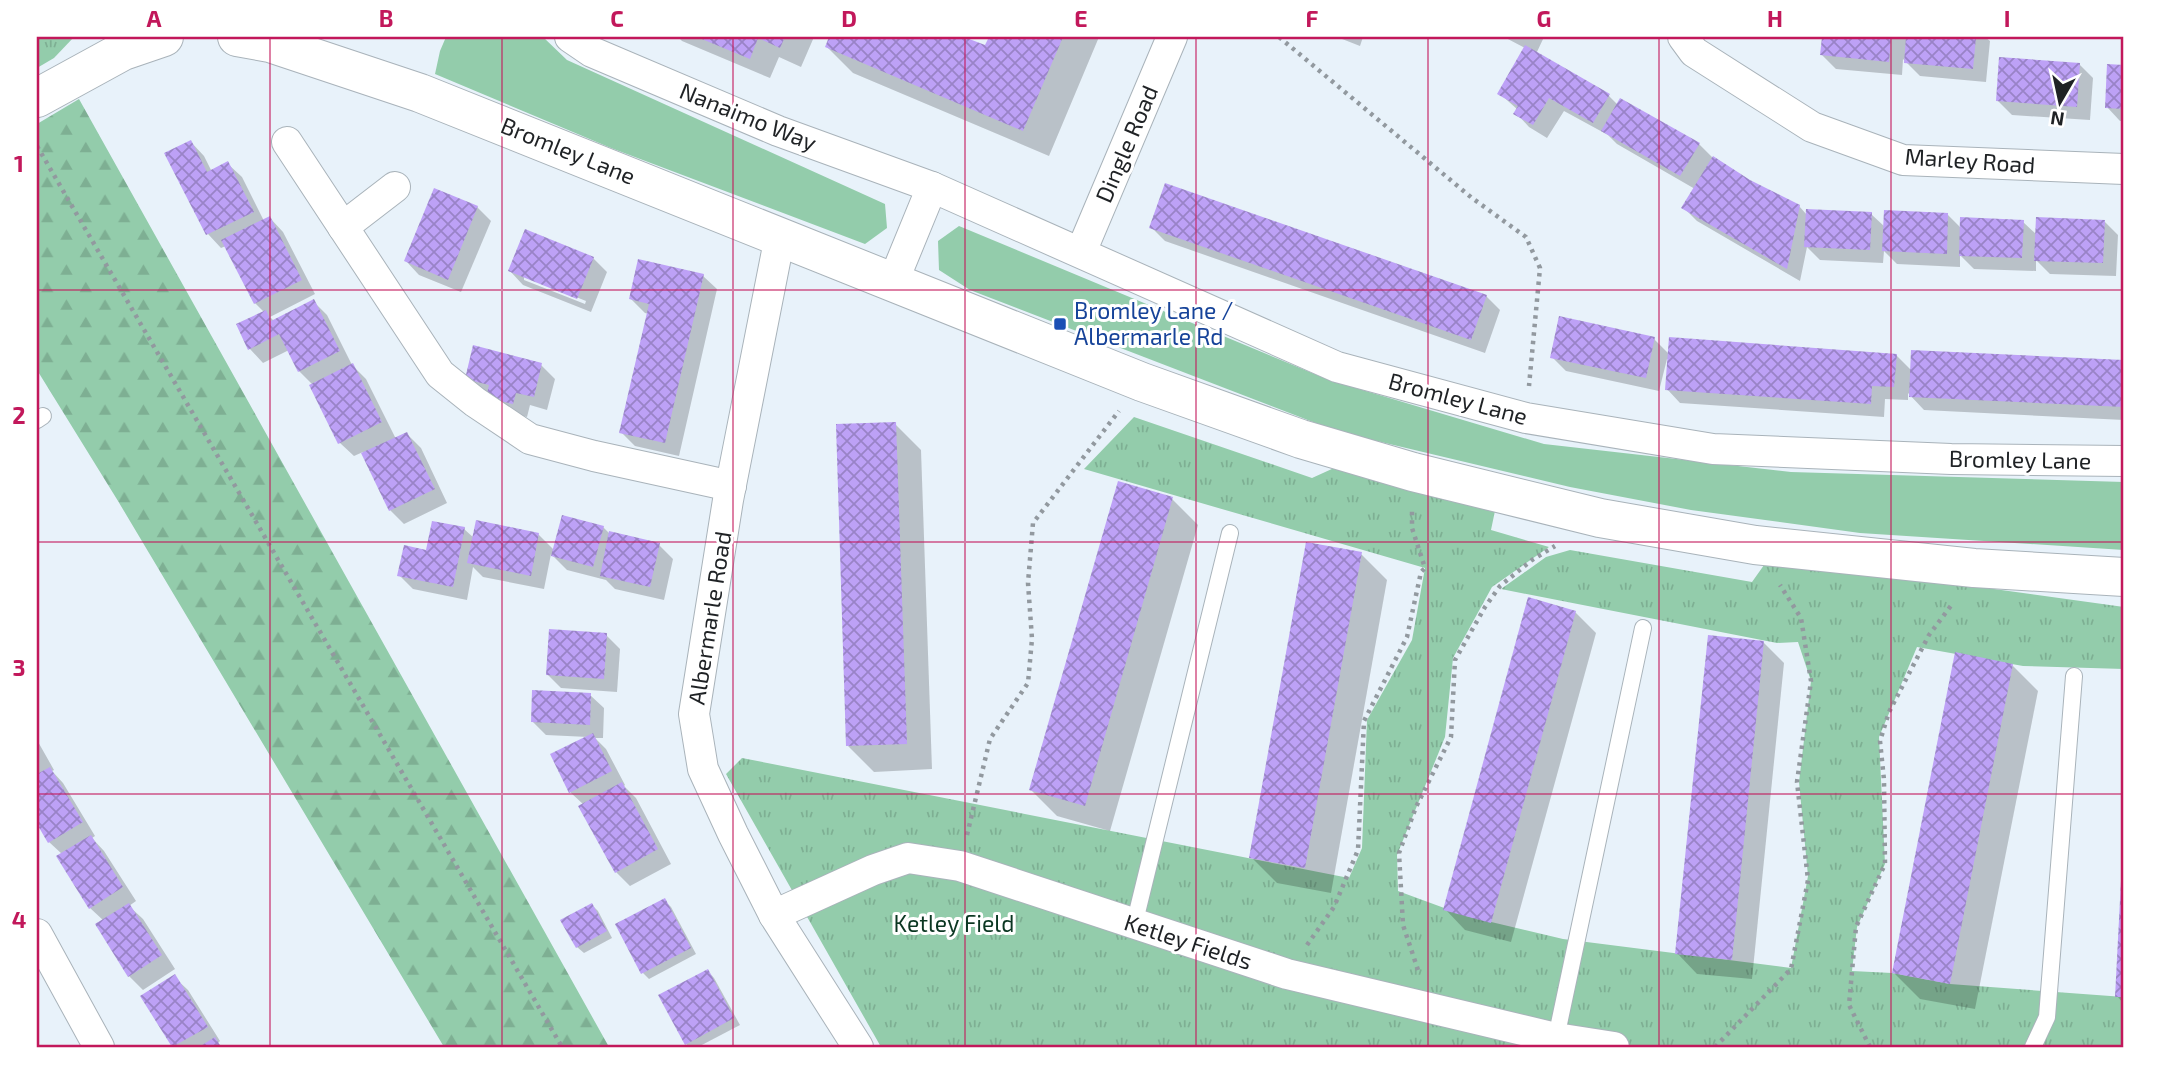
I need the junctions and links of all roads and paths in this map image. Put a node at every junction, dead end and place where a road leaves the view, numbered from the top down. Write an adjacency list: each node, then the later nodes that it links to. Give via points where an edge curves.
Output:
1 (164, 37): 7 (street, via 123,51)
2 (237, 37): 14 (street, Bromley Lane, via 270,43 420,93)
3 (570, 37): 12 (street, Nanaimo Way, via 592,52 778,131)
4 (1172, 37): 15 (street, Dingle Road)
5 (1279, 37): 18 (path, via 1472,198 1526,237 1540,268)
6 (1683, 37): 10 (street, Marley Road, via 1694,52 1812,127 1903,160)
7 (52, 89)
8 (287, 142): 13 (street)
9 (37, 146): 37 (path)
10 (2124, 169)
11 (395, 187): 13 (street)
12 (932, 187): 15 (street, Bromley Lane); 16 (street)
13 (343, 227): 21 (street, via 440,374 530,439)
14 (780, 236): 16 (street, Bromley Lane); 21 (street, Albermarle Road)
15 (1081, 252): 18 (street, Bromley Lane, via 1337,367)
16 (893, 282): 17 (street, Bromley Lane)
17 (1142, 382): 20 (street, Bromley Lane, via 1301,439); 29 (path, via 1033,523 1028,683 990,739)
18 (1526, 418): 19 (street, Bromley Lane, via 1713,449)
19 (2124, 461)
20 (1413, 472): 22 (street, Bromley Lane); 33 (path, via 1412,528 1425,568 1407,636 1364,721 1358,850 1334,907)
21 (731, 486): 30 (street, Albermarle Road, via 694,714 702,769)
22 (1600, 518): 24 (street, Bromley Lane); 34 (path, via 1532,560 1500,586 1455,660 1451,737 1399,853 1403,925)
23 (1230, 533): 31 (lane)
24 (1755, 545): 25 (street, Bromley Lane); 40 (path, via 1801,618 1811,681 1797,782 1808,880 1791,969)
25 (1975, 568): 26 (street, Bromley Lane); 41 (path, via 1929,635 1889,712 1880,741 1885,864 1856,927 1849,1005)
26 (2124, 578)
27 (1643, 628): 35 (lane)
28 (2074, 676): 42 (lane, via 2047,1017)
29 (960, 866): 30 (street, Ketley Fields, via 908,858); 31 (street, Ketley Fields)
30 (774, 915): 38 (street, Albermarle Road)
31 (1134, 925): 33 (street, Ketley Fields)
32 (37, 934): 36 (street)
33 (1287, 974): 34 (street, Ketley Fields)
34 (1431, 1009): 35 (street, Ketley Fields)
35 (1556, 1038): 39 (street, Ketley Fields)
36 (99, 1047)
37 (562, 1047)
38 (858, 1047)
39 (1614, 1047)
40 (1715, 1047)
41 (1870, 1047)
42 (2032, 1047)

